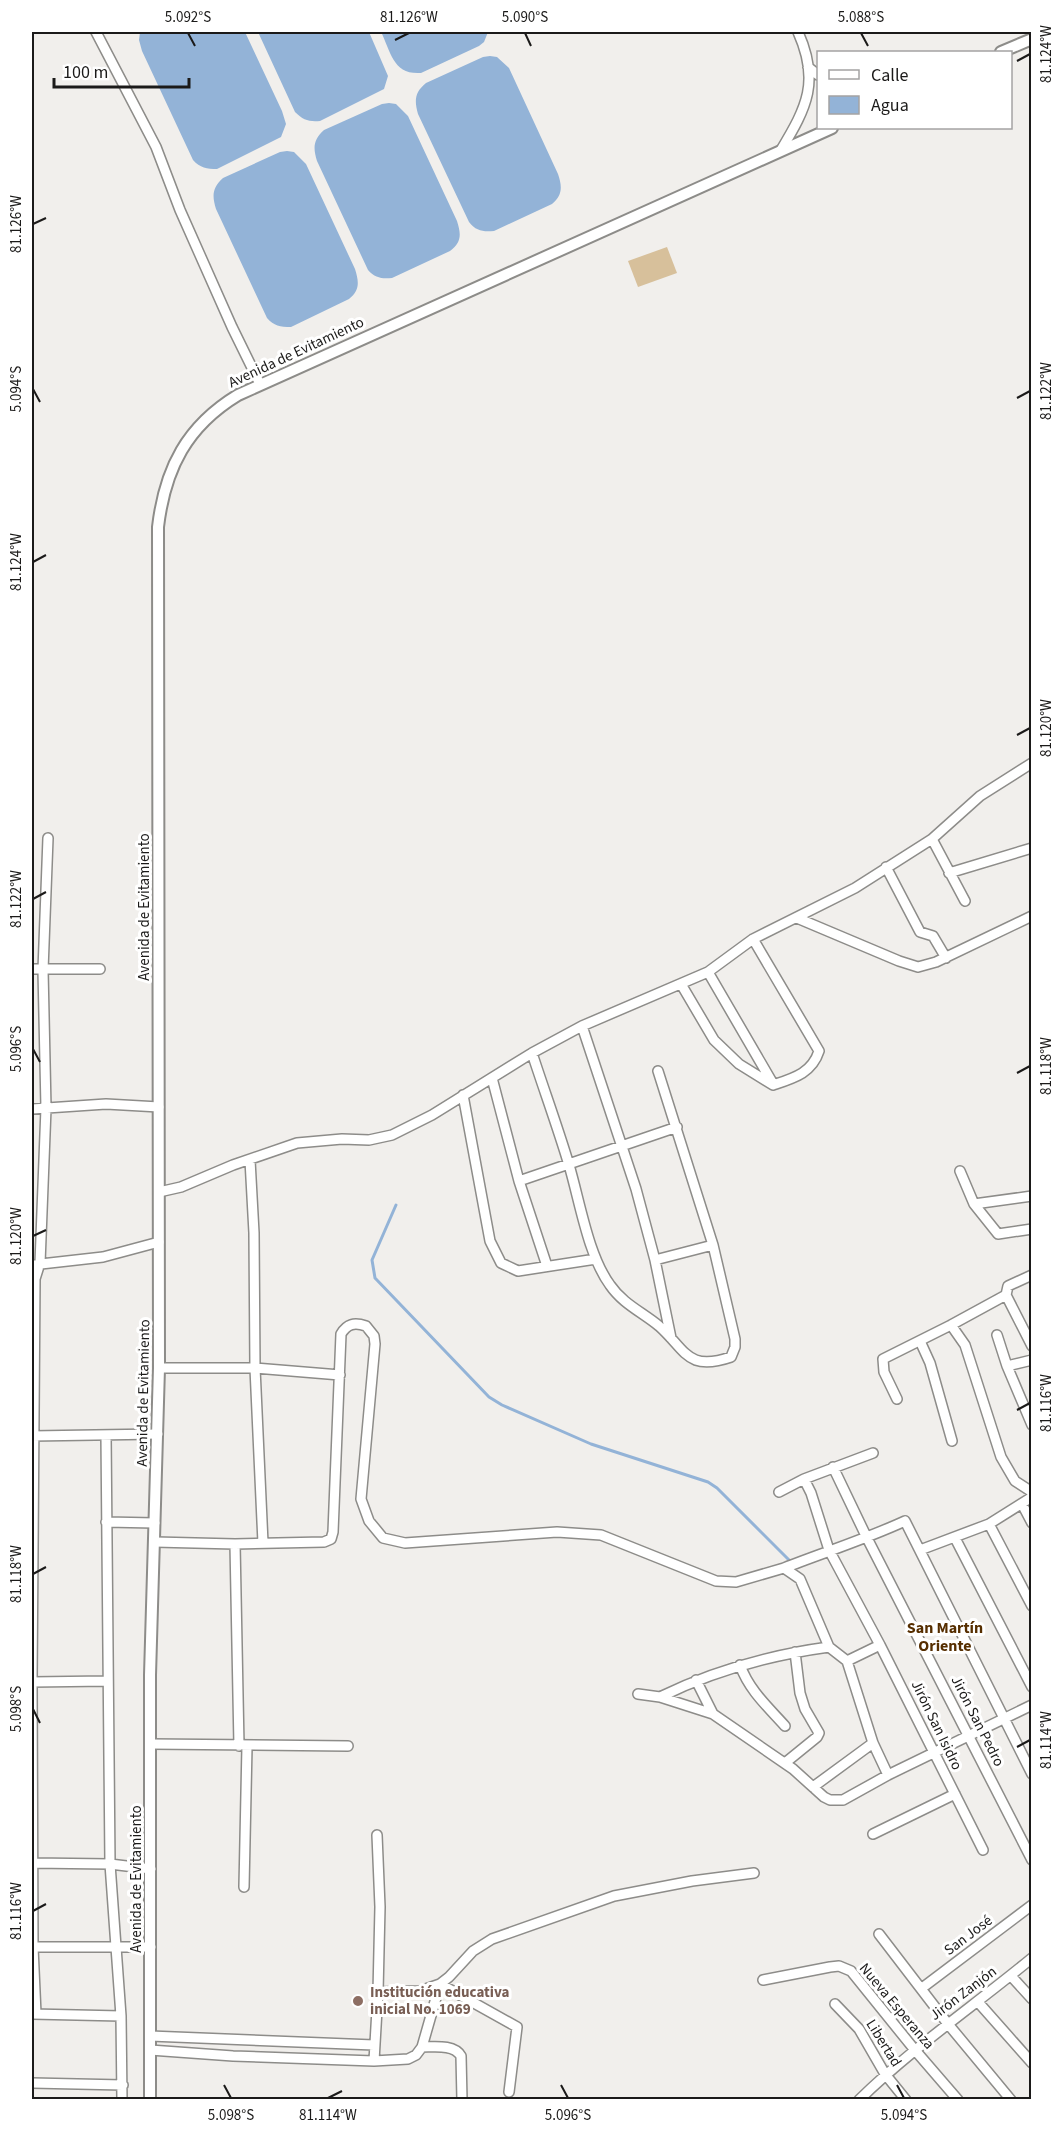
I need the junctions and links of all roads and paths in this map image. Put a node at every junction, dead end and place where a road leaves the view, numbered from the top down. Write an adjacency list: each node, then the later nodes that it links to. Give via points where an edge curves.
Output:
1 (96, 32): 9 (street, via 156,147)
2 (798, 32): 5 (street)
3 (1032, 39): 4 (street)
4 (1003, 51)
5 (808, 67): 6 (street); 8 (street, via 805,106)
6 (817, 74)
7 (830, 129): 8 (street, Avenida de Evitamiento)
8 (781, 150): 9 (street, Avenida de Evitamiento)
9 (260, 384): 32 (street, Avenida de Evitamiento, via 224,403 196,430 180,454 162,499 158,527)
10 (1032, 764): 12 (street, via 980,796)
11 (48, 838): 23 (street)
12 (932, 838): 14 (street); 15 (street)
13 (1032, 848): 15 (street)
14 (886, 867): 18 (street); 20 (street, via 920,932 933,936)
15 (949, 873): 16 (street)
16 (965, 901)
17 (1032, 916): 20 (street)
18 (797, 918): 19 (street); 20 (street, via 918,967)
19 (753, 939): 24 (street); 30 (street, via 819,1051 816,1062 801,1075)
20 (946, 958)
21 (32, 969): 23 (street)
22 (99, 969): 23 (street)
23 (43, 970): 34 (street)
24 (708, 972): 25 (street); 30 (street)
25 (681, 984): 26 (street); 30 (street, via 714,1040 739,1064)
26 (582, 1026): 27 (street); 36 (street)
27 (532, 1053): 29 (street); 38 (street)
28 (658, 1071): 35 (street)
29 (492, 1078): 31 (street); 40 (street)
30 (773, 1085)
31 (463, 1095): 37 (street, via 384,1138 304,1141); 50 (street, via 490,1241 501,1263 518,1271)
32 (159, 1107): 34 (street, via 106,1104); 41 (street, Avenida de Evitamiento)
33 (32, 1108): 34 (street)
34 (46, 1108): 49 (street)
35 (677, 1126): 36 (street); 46 (street)
36 (622, 1146): 38 (street); 48 (street)
37 (250, 1160): 41 (street); 63 (street)
38 (569, 1164): 40 (street); 47 (street)
39 (960, 1171): 43 (street)
40 (519, 1181): 50 (street)
41 (159, 1192): 45 (street, Avenida de Evitamiento)
42 (1032, 1196): 43 (street)
43 (974, 1204): 44 (street, via 998,1234)
44 (1032, 1229)
45 (159, 1242): 49 (street, via 104,1257); 62 (street, Avenida de Evitamiento)
46 (713, 1245): 48 (street); 57 (street, via 735,1339 734,1353 721,1360 695,1360)
47 (596, 1259): 50 (street); 57 (street, via 627,1305)
48 (655, 1260): 57 (street)
49 (36, 1264): 69 (street)
50 (547, 1266)
51 (1032, 1275): 52 (street, via 1008,1286)
52 (1006, 1295): 54 (street); 55 (street)
53 (1032, 1319): 54 (street)
54 (1020, 1322): 59 (street)
55 (951, 1325): 58 (street); 75 (street, via 965,1345 1001,1457 1015,1481)
56 (998, 1335): 61 (street)
57 (672, 1341)
58 (920, 1341): 65 (street, via 883,1359 884,1371); 70 (street)
59 (1032, 1346)
60 (1032, 1360): 61 (street)
61 (1007, 1366): 66 (street)
62 (159, 1368): 63 (street); 67 (street, Avenida de Evitamiento)
63 (255, 1368): 64 (street); 85 (street)
64 (340, 1375): 85 (street, via 332,1539); 89 (street, via 341,1334 352,1324 366,1326 375,1344 360,1498 369,1521 383,1538 405,1543 557,1532 590,1534 716,1581 736,1582)
65 (897, 1399)
66 (1032, 1425)
67 (158, 1434): 68 (street); 79 (street, Avenida de Evitamiento)
68 (106, 1435): 69 (street); 78 (street)
69 (33, 1436): 91 (street)
70 (952, 1441)
71 (873, 1453): 72 (street)
72 (833, 1467): 73 (street); 82 (street, Jirón San Pedro)
73 (804, 1479): 74 (street); 87 (street, Jirón San Isidro)
74 (779, 1492)
75 (1032, 1492)
76 (1032, 1497): 77 (street)
77 (1022, 1504): 80 (street); 81 (street)
78 (106, 1522): 79 (street); 98 (street)
79 (155, 1523): 84 (street, Avenida de Evitamiento)
80 (1032, 1523)
81 (989, 1524): 83 (street); 90 (street)
82 (867, 1538): 87 (street); 88 (street, via 905,1521); 107 (street, Jirón San Pedro)
83 (956, 1538): 88 (street); 100 (street)
84 (155, 1542): 86 (street); 109 (street, Avenida de Evitamiento)
85 (263, 1543): 86 (street)
86 (235, 1544): 110 (street)
87 (829, 1550): 89 (street); 92 (street, Jirón San Isidro)
88 (920, 1550): 105 (street)
89 (784, 1568): 93 (street, via 800,1580)
90 (1032, 1606)
91 (32, 1624): 99 (street)
92 (880, 1645): 95 (street); 112 (street, Jirón San Isidro)
93 (828, 1647): 94 (street); 95 (street)
94 (795, 1652): 96 (street); 113 (street, via 800,1693 819,1733)
95 (847, 1661): 108 (street)
96 (740, 1665): 97 (street); 106 (street, via 753,1691)
97 (696, 1680): 102 (street); 104 (street)
98 (107, 1681): 99 (street); 123 (street)
99 (32, 1682): 122 (street)
100 (1032, 1687)
101 (638, 1694): 102 (street)
102 (660, 1697): 104 (street)
103 (1032, 1704): 105 (street)
104 (713, 1714): 113 (street)
105 (1003, 1718): 107 (street); 115 (street)
106 (785, 1726)
107 (968, 1735): 112 (street); 121 (street, Jirón San Pedro)
108 (873, 1743): 114 (street); 116 (street)
109 (151, 1744): 110 (street); 124 (street, Avenida de Evitamiento)
110 (243, 1746): 111 (street); 126 (street)
111 (348, 1746)
112 (933, 1753): 114 (street); 117 (street, Jirón San Isidro)
113 (785, 1763): 116 (street)
114 (888, 1774): 116 (street, via 843,1800 830,1800)
115 (1032, 1774)
116 (813, 1787)
117 (955, 1794): 118 (street); 120 (street, Jirón San Isidro)
118 (873, 1834)
119 (377, 1835): 137 (street)
120 (982, 1850)
121 (1032, 1860)
122 (33, 1863): 123 (street); 129 (street)
123 (110, 1864): 124 (street); 130 (street)
124 (151, 1869): 131 (street, Avenida de Evitamiento)
125 (754, 1873): 135 (street, via 614,1896 492,1939 473,1951)
126 (244, 1887)
127 (1032, 1905): 136 (street, San José)
128 (879, 1934): 136 (street)
129 (32, 1947): 130 (street); 141 (street)
130 (116, 1947): 131 (street); 142 (street)
131 (151, 1947): 144 (street, Avenida de Evitamiento)
132 (1032, 1958): 133 (street, Jirón Zanjón)
133 (1011, 1976): 138 (street); 139 (street, Jirón Zanjón)
134 (763, 1980): 148 (street, Nueva Esperanza, via 830,1967 846,1968)
135 (440, 1984): 137 (street, via 420,1991); 146 (street); 154 (street, via 517,2027)
136 (922, 1988): 143 (street)
137 (378, 1992): 145 (street)
138 (1032, 1999)
139 (978, 2002): 143 (street, Jirón Zanjón); 150 (street)
140 (835, 2004): 151 (street, Libertad, via 859,2030)
141 (34, 2014): 142 (street)
142 (121, 2016): 153 (street)
143 (948, 2024): 148 (street, Jirón Zanjón); 161 (street)
144 (150, 2036): 145 (street); 147 (street, Avenida de Evitamiento)
145 (374, 2045): 149 (street)
146 (422, 2047): 149 (street, via 408,2059); 157 (street, via 458,2051)
147 (150, 2049): 149 (street); 156 (street, Avenida de Evitamiento)
148 (914, 2049): 151 (street, Jirón Zanjón); 160 (street, Nueva Esperanza)
149 (374, 2061)
150 (1032, 2063)
151 (885, 2074): 158 (street, Jirón Zanjón); 159 (street, Libertad)
152 (32, 2083): 153 (street)
153 (123, 2085): 155 (street)
154 (509, 2092)
155 (123, 2100)
156 (150, 2100)
157 (462, 2100)
158 (859, 2100)
159 (906, 2100)
160 (958, 2100)
161 (1011, 2100)

